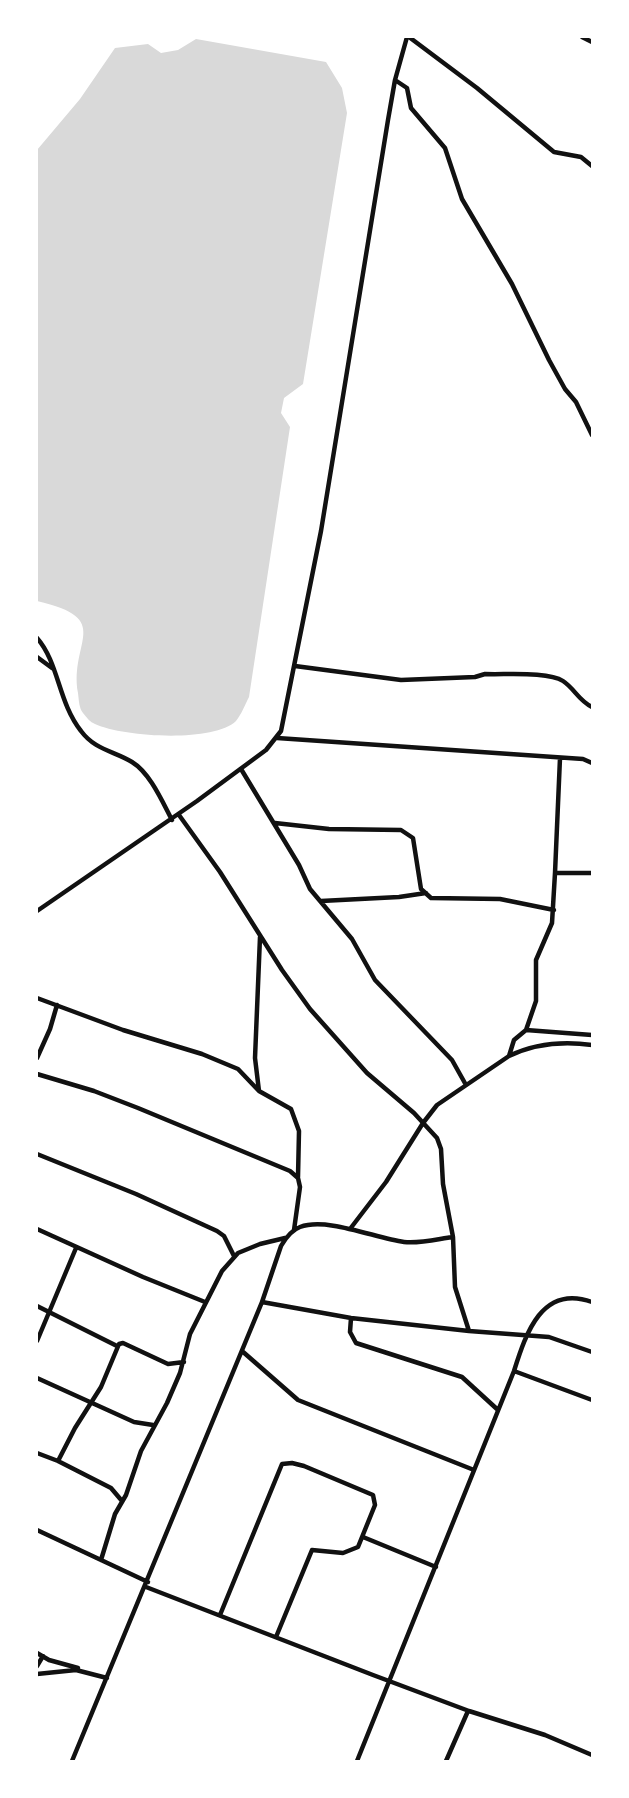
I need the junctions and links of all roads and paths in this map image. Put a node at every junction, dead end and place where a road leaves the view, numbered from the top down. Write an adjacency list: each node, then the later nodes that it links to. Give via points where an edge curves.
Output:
1 (408, 37): 4 (street); 5 (street, via 554,152 581,157)
2 (582, 37): 3 (street)
3 (592, 43)
4 (395, 80): 6 (street, via 407,88 411,108 445,148 462,198); 9 (street)
5 (592, 166)
6 (592, 435)
7 (37, 638): 10 (street)
8 (37, 657): 10 (street)
9 (295, 666): 11 (street, via 408,680 551,675); 12 (street)
10 (52, 668): 17 (street, via 63,702 81,732 105,751 135,764)
11 (592, 707)
12 (277, 738): 13 (street); 15 (street)
13 (559, 758): 14 (street); 19 (street)
14 (592, 763)
15 (241, 769): 16 (street); 18 (street)
16 (179, 815): 17 (street); 25 (street)
17 (172, 820): 24 (street)
18 (274, 823): 21 (street, via 401,830 414,838 421,889); 22 (street)
19 (555, 873): 20 (street); 23 (street)
20 (592, 873)
21 (426, 893): 22 (street); 23 (street, via 431,898 499,899)
22 (320, 901): 34 (street, via 352,939 375,980 452,1060)
23 (554, 909): 28 (street, via 536,960 536,1001)
24 (37, 911)
25 (260, 936): 35 (street, via 255,1058); 36 (street, via 335,1038)
26 (37, 998): 27 (street)
27 (57, 1005): 32 (street); 35 (street, via 238,1069)
28 (526, 1030): 29 (street); 31 (street, via 514,1040)
29 (592, 1035)
30 (592, 1045): 31 (street, via 553,1043)
31 (509, 1056): 34 (street)
32 (37, 1058)
33 (37, 1074): 38 (street, via 234,1145)
34 (466, 1085): 36 (street, via 437,1105)
35 (259, 1091): 38 (street, via 291,1109 299,1131)
36 (423, 1123): 40 (street); 42 (street, via 441,1149)
37 (37, 1154): 45 (street, via 217,1231)
38 (298, 1178): 41 (street)
39 (37, 1229): 44 (street)
40 (350, 1229): 41 (street, via 308,1226); 42 (street, via 408,1242)
41 (294, 1231): 43 (street)
42 (453, 1237): 52 (street, via 456,1287)
43 (286, 1238): 45 (street); 47 (street)
44 (76, 1248): 46 (street); 50 (street)
45 (234, 1256): 46 (street)
46 (205, 1302): 58 (street, via 190,1334)
47 (262, 1302): 51 (street); 56 (street)
48 (592, 1302): 53 (street, via 579,1297 556,1301)
49 (37, 1306): 50 (street)
50 (48, 1311): 54 (street); 55 (street)
51 (351, 1318): 52 (street); 63 (street, via 350,1332 356,1343 462,1377)
52 (470, 1331): 53 (street)
53 (526, 1334): 57 (street); 59 (street)
54 (37, 1341)
55 (117, 1346): 58 (street, via 123,1343 168,1364); 62 (street)
56 (242, 1351): 67 (street, via 298,1400); 73 (street)
57 (592, 1352)
58 (184, 1363): 64 (street)
59 (514, 1371): 61 (street); 63 (street)
60 (37, 1378): 62 (street)
61 (592, 1400)
62 (92, 1402): 64 (street, via 134,1422); 66 (street)
63 (499, 1410): 67 (street)
64 (153, 1425): 68 (street)
65 (37, 1453): 66 (street)
66 (58, 1461): 68 (street, via 111,1488)
67 (474, 1470): 72 (street)
68 (123, 1502): 71 (street)
69 (37, 1530): 71 (street)
70 (363, 1536): 72 (street); 74 (street, via 375,1505 373,1495 304,1466 282,1464); 75 (street, via 351,1552 313,1550)
71 (101, 1560): 73 (street)
72 (436, 1567): 82 (street)
73 (147, 1585): 74 (street); 81 (street)
74 (220, 1615): 75 (street)
75 (276, 1636): 82 (street)
76 (37, 1653): 77 (street)
77 (43, 1656): 78 (street); 79 (street)
78 (37, 1666)
79 (86, 1671): 80 (street); 81 (street)
80 (37, 1674)
81 (107, 1678): 85 (street)
82 (389, 1681): 83 (street); 86 (street)
83 (468, 1711): 84 (street); 87 (street)
84 (592, 1755)
85 (72, 1761)
86 (357, 1761)
87 (446, 1761)

